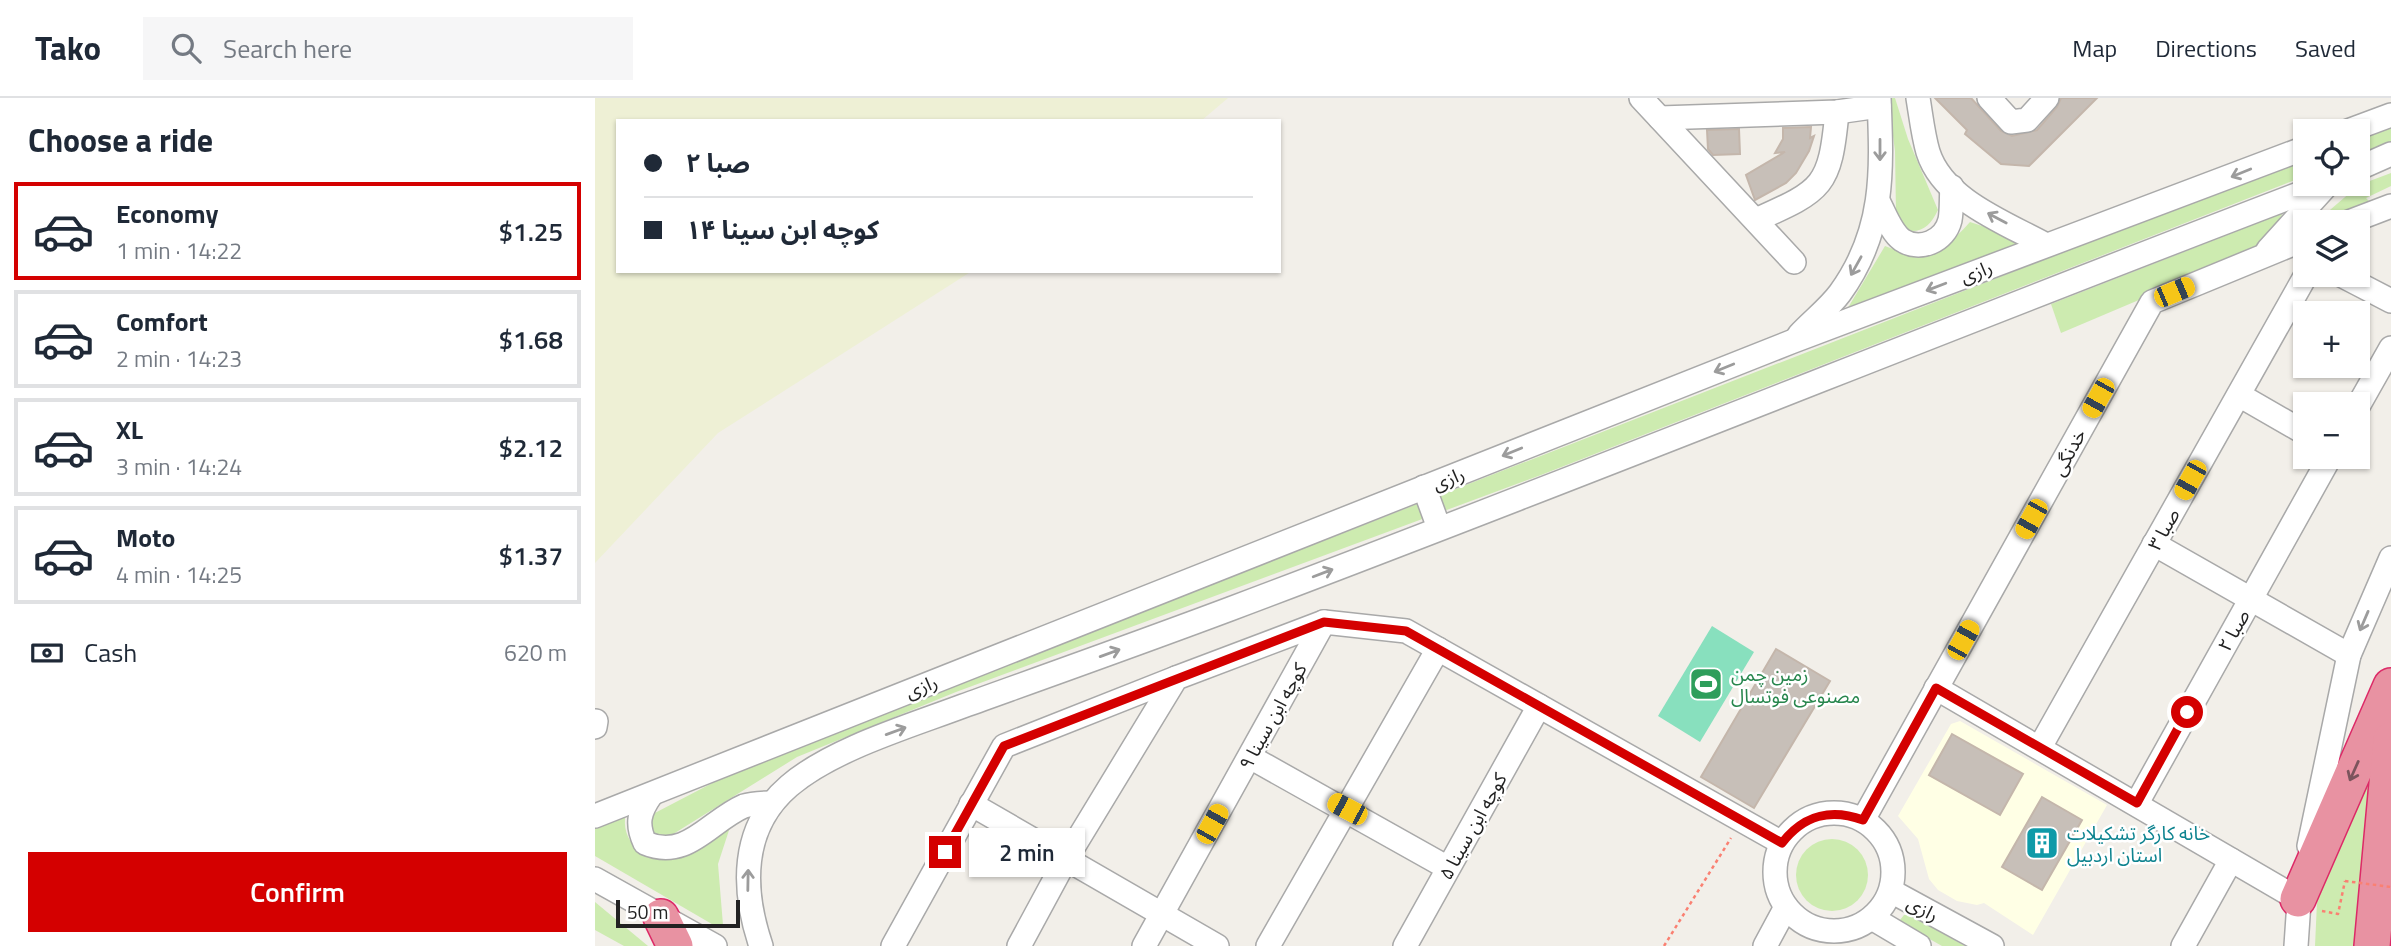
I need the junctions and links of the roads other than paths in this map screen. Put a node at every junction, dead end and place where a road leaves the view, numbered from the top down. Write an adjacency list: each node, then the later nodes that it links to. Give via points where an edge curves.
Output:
1 (1641, 98): 8 (street)
2 (1918, 98): 13 (street, via 1928,153)
3 (1989, 98): 4 (street, via 2011,122 2027,120)
4 (2047, 98)
5 (1879, 102): 6 (street); 16 (street, one-way to 16)
6 (1837, 112): 8 (street); 19 (street, via 1833,158 1819,183 1800,201)
7 (2391, 115): 9 (street)
8 (1660, 118): 19 (street)
9 (2370, 123)
10 (2293, 152): 21 (street, رازی, one-way to 21)
11 (2391, 154): 12 (street)
12 (2370, 163)
13 (1952, 187): 16 (street, via 1950,222 1938,240 1925,245 1900,239); 21 (street, one-way to 13, via 1978,208)
14 (2296, 196): 34 (street, رازی)
15 (2316, 196): 22 (street)
16 (1879, 202): 27 (street, one-way to 27, via 1859,265 1839,295)
17 (2391, 206): 18 (street)
18 (2370, 214)
19 (1756, 220): 23 (street)
20 (2293, 244): 22 (street, خدنگی)
21 (2046, 245): 27 (street, رازی, one-way to 27)
22 (2263, 255): 43 (street, خدنگی, via 2152,302)
23 (1794, 262)
24 (2300, 287): 30 (street, صبا ۳)
25 (2364, 287): 26 (street)
26 (2391, 301)
27 (1791, 342): 33 (street, رازی, one-way to 33)
28 (2391, 348): 29 (street)
29 (2366, 392)
30 (2239, 395): 31 (street); 35 (street, صبا ۳)
31 (2293, 426)
32 (2323, 469): 37 (street, صبا ۲)
33 (1425, 487): 34 (street); 48 (street, رازی)
34 (1439, 528): 49 (street, رازی, one-way to 34, via 792,783 862,744)
35 (2154, 544): 37 (street); 46 (street, صبا ۳)
36 (2391, 558): 40 (street, one-way to 40)
37 (2251, 598): 40 (street); 50 (street, صبا ۲)
38 (1324, 622): 39 (street, via 1406,631); 41 (street); 47 (street, کوچه ابن سینا ۹)
39 (1439, 649): 44 (street); 52 (street)
40 (2349, 655): 61 (street)
41 (1176, 678): 51 (street, via 1004,746); 56 (street)
42 (2391, 687): 61 (highway, one-way to 61)
43 (1936, 688): 46 (street); 54 (street, خدنگی)
44 (1539, 706): 55 (street); 58 (street, کوچه ابن سینا ۵)
45 (2391, 740): 80 (highway)
46 (2040, 747): 50 (street)
47 (1250, 757): 52 (street); 63 (street, کوچه ابن سینا ۹)
48 (651, 795): 49 (street, via 642,808 638,828 645,843 660,849 687,844 748,805); 53 (street, رازی)
49 (772, 803): 68 (street, رازی, one-way to 49, via 750,912 747,877 753,839)
50 (2137, 803): 57 (street)
51 (971, 804): 56 (street); 69 (street)
52 (1347, 809): 58 (street); 73 (street)
53 (595, 816)
54 (1863, 820): 55 (street, via 1827,813 1809,818); 60 (street, via 1879,833 1889,850 1894,870)
55 (1782, 843): 62 (street, via 1775,876)
56 (1066, 859): 63 (street); 70 (street)
57 (2231, 860): 61 (street); 78 (street)
58 (1448, 868): 74 (street, کوچه ابن سینا ۵)
59 (595, 879): 65 (street)
60 (1891, 891): 64 (street); 77 (street, رازی)
61 (2298, 900): 79 (street)
62 (1786, 908): 66 (street); 75 (street)
63 (1162, 914): 71 (street, کوچه ابن سینا ۹); 72 (street)
64 (1872, 918): 66 (street); 76 (street, رازی)
65 (668, 931): 67 (street)
66 (1822, 939)
67 (715, 946)
68 (761, 946)
69 (893, 946)
70 (1019, 946)
71 (1144, 946)
72 (1217, 946)
73 (1268, 946)
74 (1405, 946)
75 (1765, 946)
76 (1919, 946)
77 (1992, 946)
78 (2183, 946)
79 (2296, 946)
80 (2372, 946)

